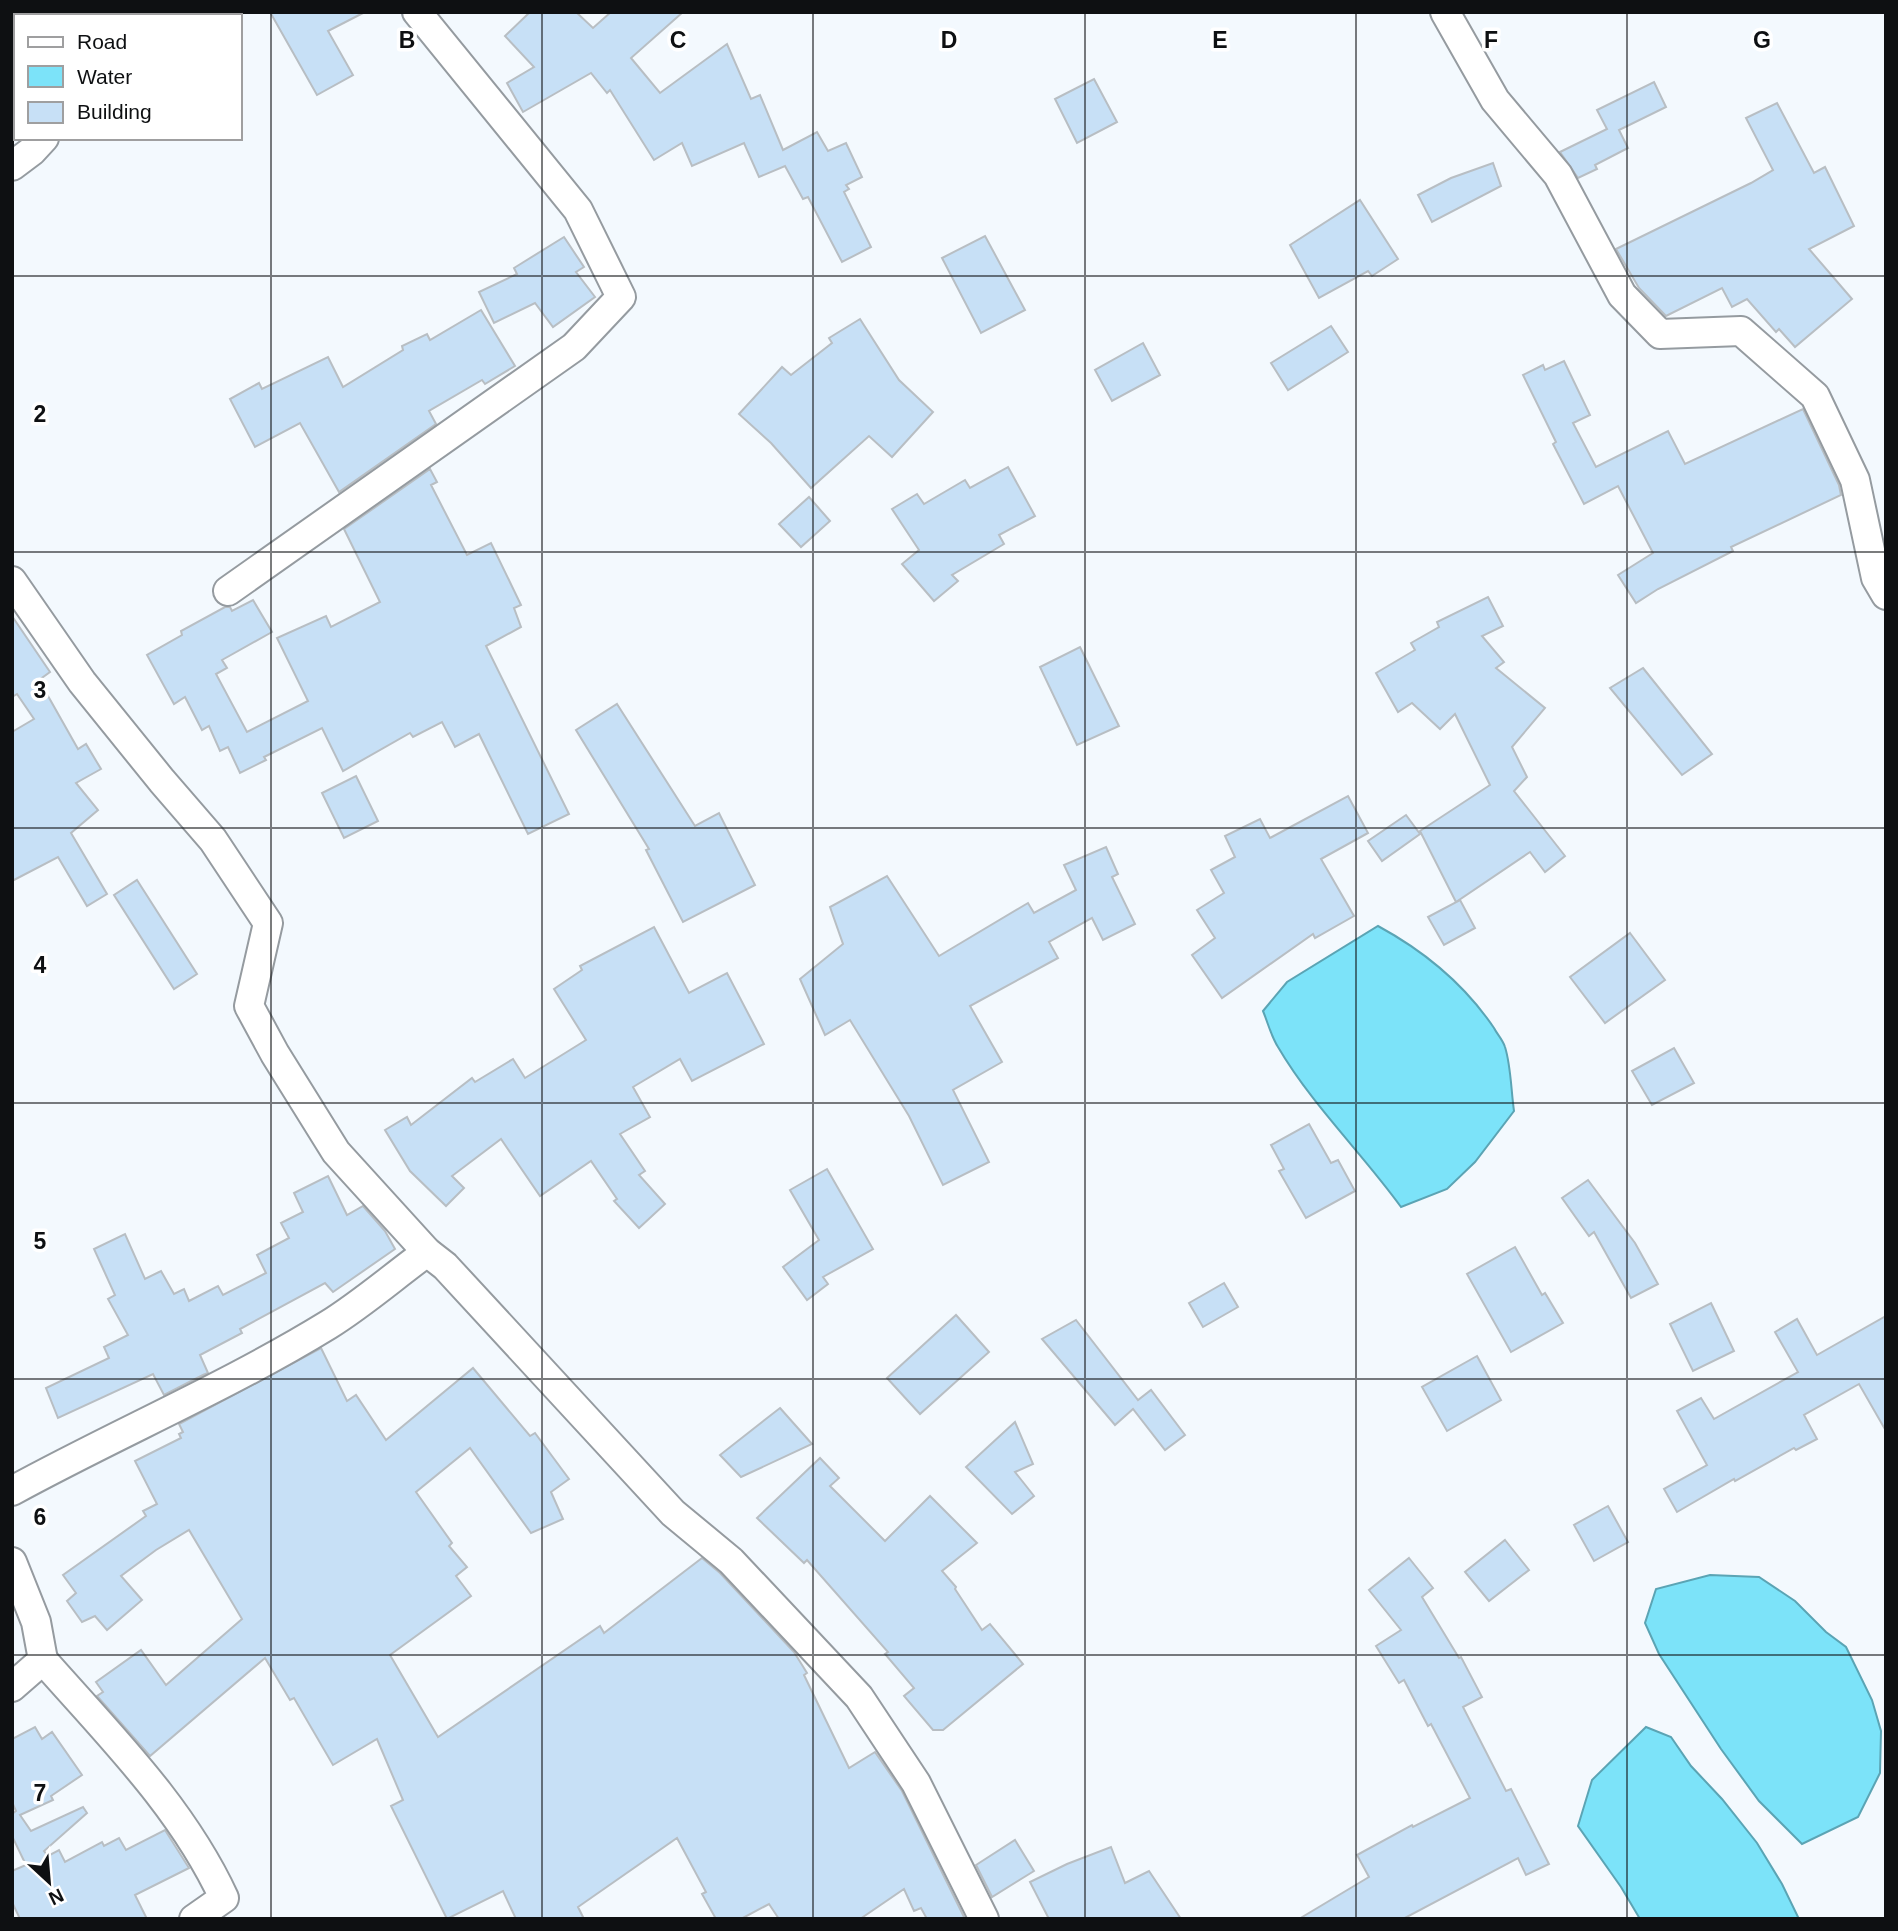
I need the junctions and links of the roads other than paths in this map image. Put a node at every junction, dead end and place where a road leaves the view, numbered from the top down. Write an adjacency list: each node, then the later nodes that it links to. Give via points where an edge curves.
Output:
1 (417, 12): 6 (street, via 578,210 621,297 574,347)
2 (1445, 12): 7 (street, via 1495,100 1558,174 1622,295 1660,334 1741,331 1815,396 1855,480 1876,578)
3 (42, 140): 4 (street)
4 (12, 166)
5 (12, 581): 8 (street, via 82,682 213,840 268,923 249,1006 336,1152)
6 (228, 592)
7 (1886, 595)
8 (427, 1252): 9 (street, via 330,1324); 14 (street, via 673,1513 731,1561 859,1697 916,1783)
9 (12, 1491)
10 (12, 1562): 11 (street, via 36,1622)
11 (43, 1660): 12 (street); 13 (street, via 159,1791 214,1876 224,1898)
12 (12, 1687)
13 (194, 1919)
14 (984, 1919)

